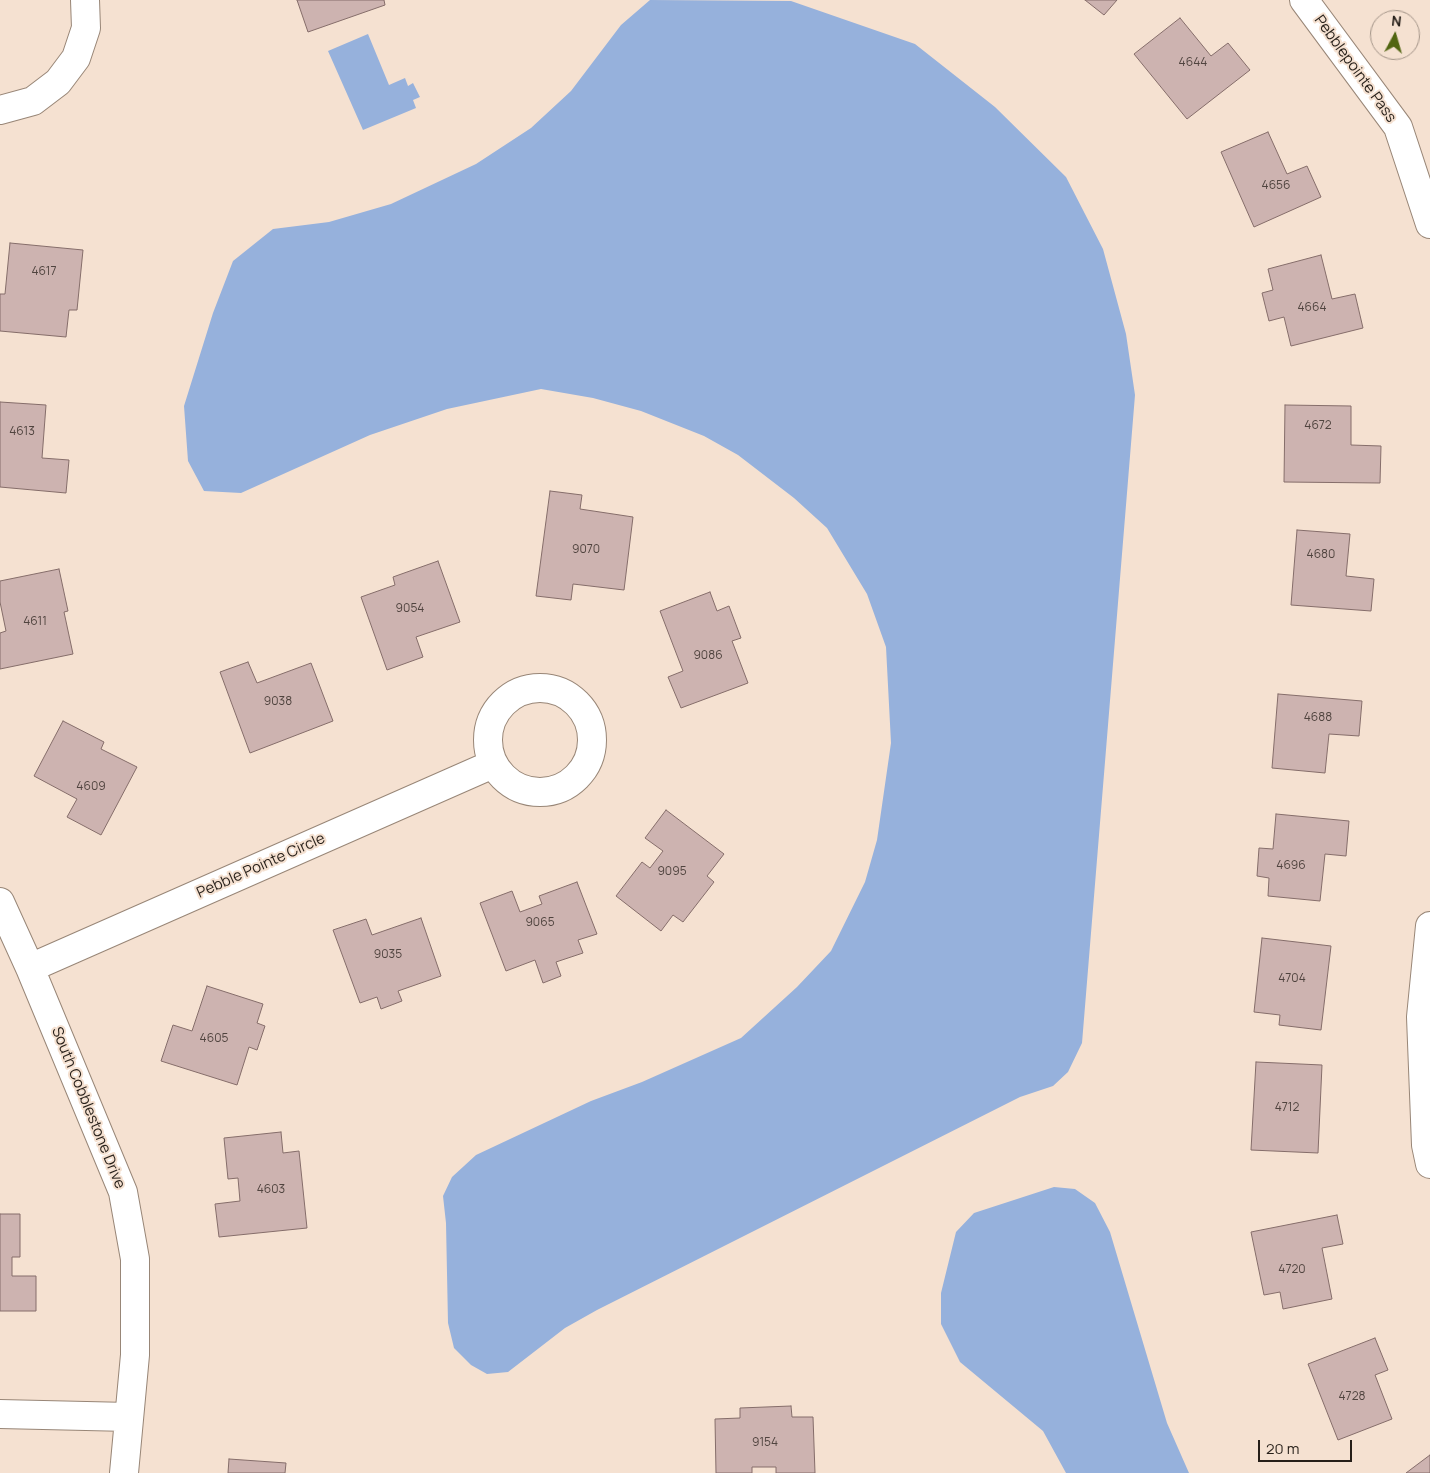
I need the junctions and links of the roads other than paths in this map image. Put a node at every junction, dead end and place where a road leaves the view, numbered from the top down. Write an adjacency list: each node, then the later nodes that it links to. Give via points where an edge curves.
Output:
1 (85, 0): 3 (street, via 86,28 76,58 58,82 33,101)
2 (1304, 0): 4 (street, Pebblepointe Pass, via 1398,127)
3 (0, 110)
4 (1430, 224)
5 (493, 764): 8 (street, Pebble Pointe Circle)
6 (0, 902): 8 (street, South Cobblestone Drive)
7 (1430, 926): 9 (street, via 1421,1017)
8 (30, 968): 12 (street, South Cobblestone Drive, via 123,1192 135,1259 135,1355)
9 (1427, 1078): 10 (street, via 1426,1145)
10 (1430, 1164)
11 (0, 1414): 12 (street)
12 (129, 1417): 13 (street, South Cobblestone Drive)
13 (124, 1473)

